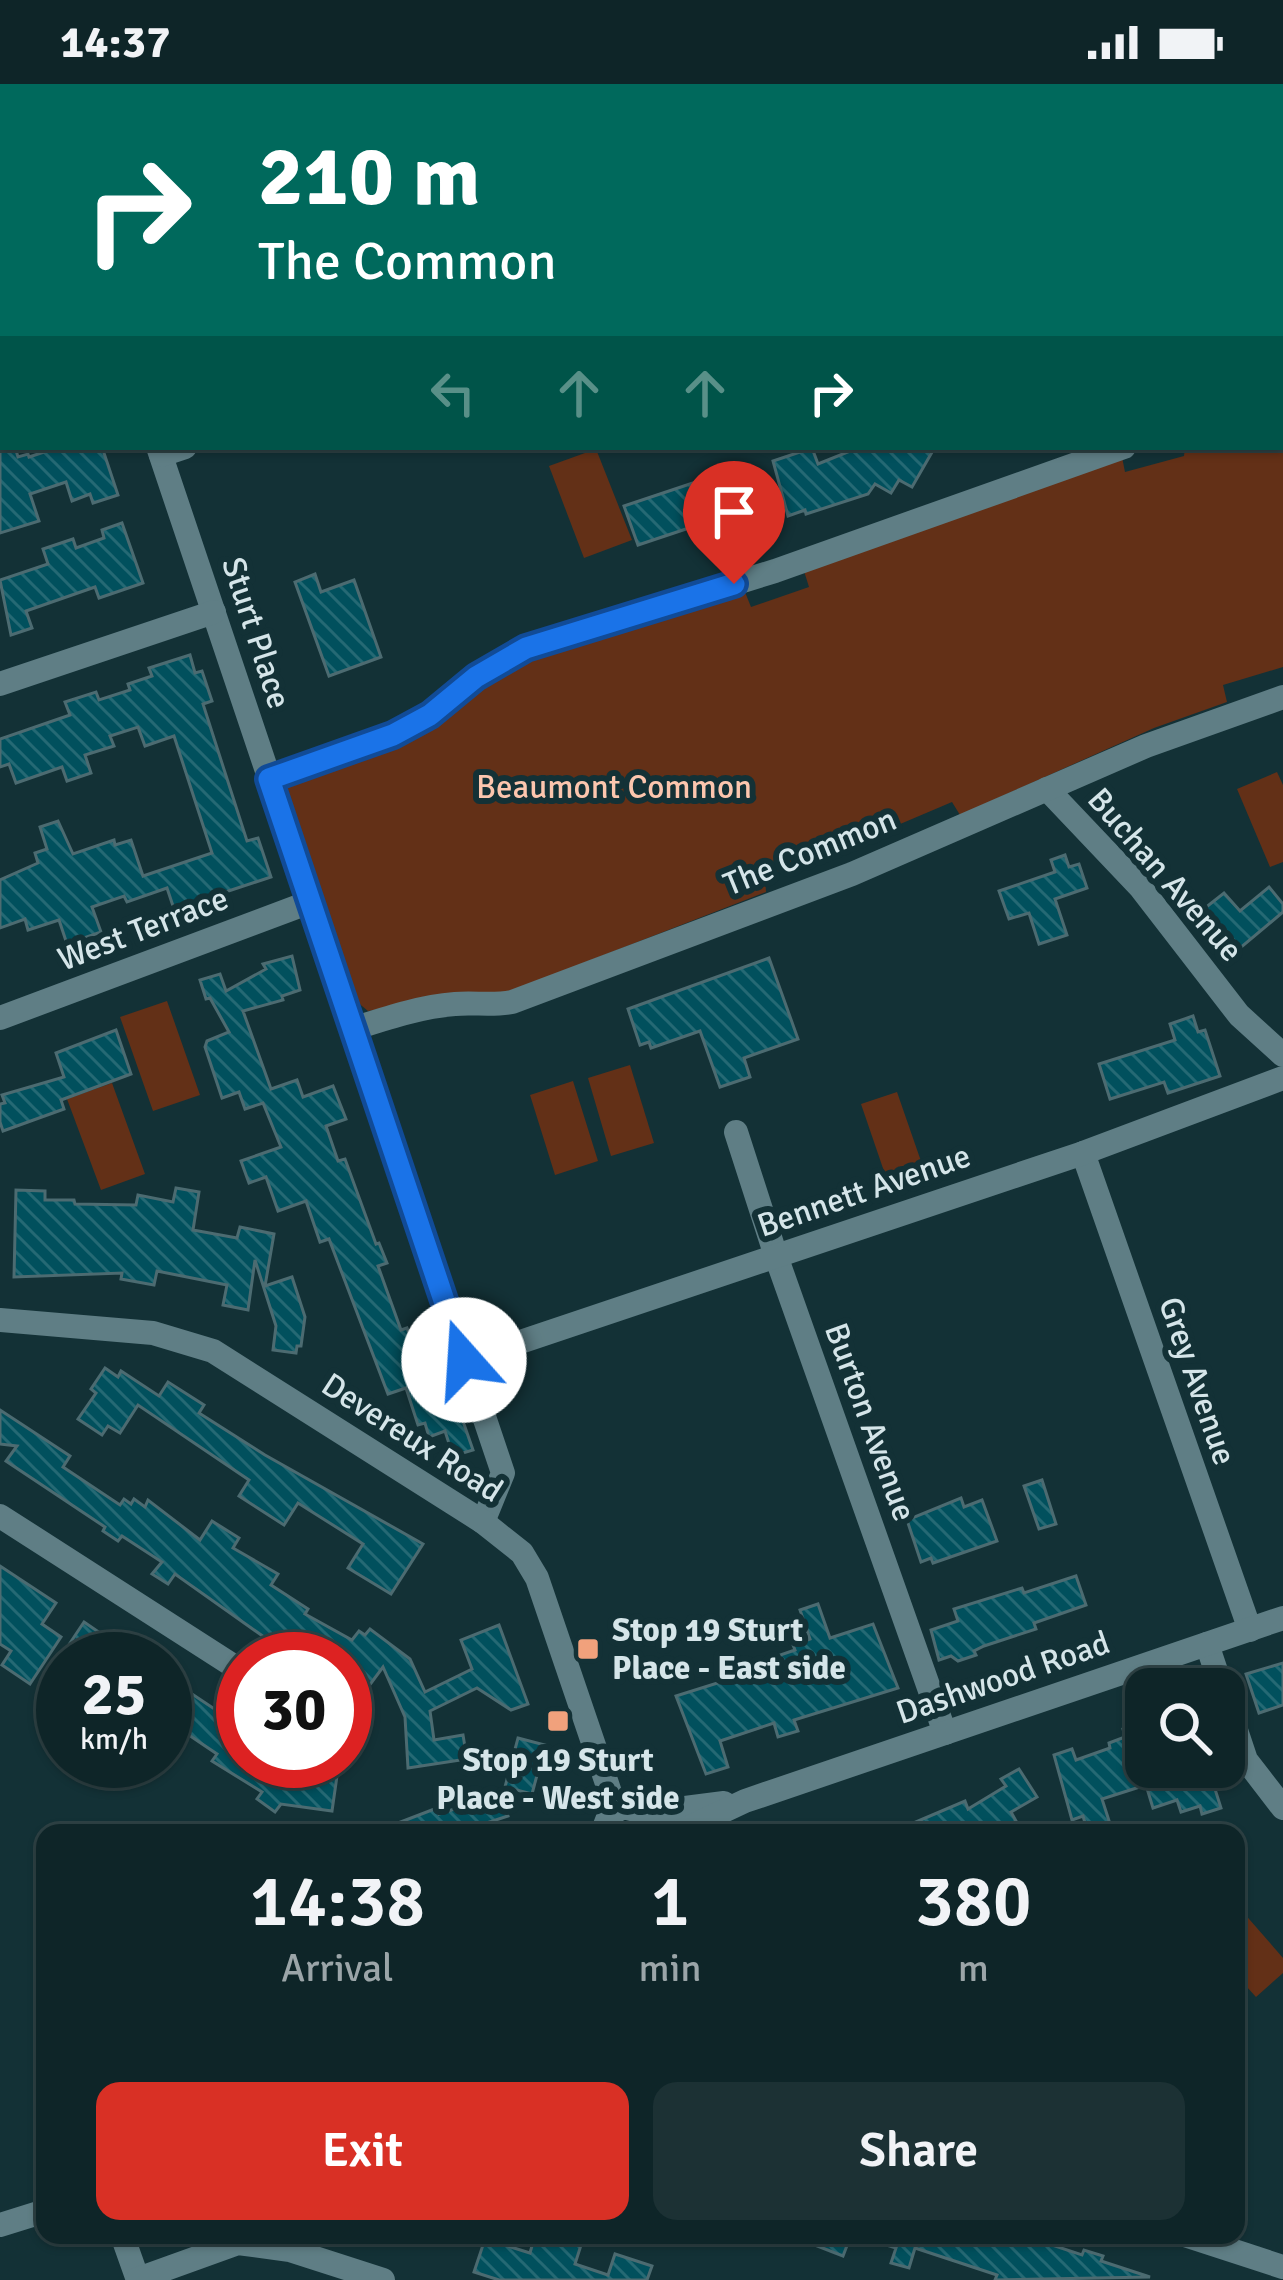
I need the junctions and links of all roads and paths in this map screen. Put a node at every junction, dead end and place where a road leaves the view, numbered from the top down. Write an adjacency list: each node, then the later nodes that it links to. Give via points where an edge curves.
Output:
1 (168, 450): 3 (street, Sturt Place)
2 (1116, 450): 6 (street, via 775,571 526,648 393,735)
3 (214, 612): 4 (street); 6 (street, Sturt Place)
4 (0, 685)
5 (1283, 697): 7 (street, The Common)
6 (269, 779): 8 (street, Sturt Place)
7 (1047, 789): 10 (street, The Common, via 852,874 512,1003 417,1008); 11 (street, Buchan Avenue, via 1140,887 1239,1015)
8 (310, 902): 9 (street, West Terrace); 10 (street, Sturt Place)
9 (0, 1018)
10 (352, 1029): 17 (street, Sturt Place)
11 (1283, 1055)
12 (1283, 1078): 14 (street, Bennett Avenue)
13 (736, 1132): 15 (street, Burton Avenue)
14 (1083, 1153): 15 (street, Bennett Avenue); 21 (street, Grey Avenue)
15 (776, 1256): 17 (street, Bennett Avenue); 25 (street, Burton Avenue)
16 (0, 1320): 19 (street, Devereux Road, via 153,1333 213,1352)
17 (464, 1360): 19 (street, Sturt Place, via 502,1473)
18 (0, 1516): 23 (street)
19 (483, 1522): 29 (street, Devereux Road, via 523,1553 537,1578)
20 (1283, 1618): 21 (street, Dashwood Road)
21 (1250, 1630): 22 (street, Dashwood Road)
22 (1207, 1644): 24 (street); 25 (street, Dashwood Road)
23 (216, 1655)
24 (1215, 1668)
25 (945, 1733): 27 (street, Dashwood Road)
26 (1245, 1757): 28 (street)
27 (745, 1801): 30 (street); 32 (street)
28 (1283, 1808)
29 (616, 1810): 30 (street, via 629,1807); 31 (street)
30 (651, 1823)
31 (604, 1824)
32 (696, 1824)
33 (36, 2213): 34 (street)
34 (0, 2225)
35 (125, 2244): 40 (street)
36 (235, 2244): 40 (street)
37 (245, 2244): 41 (street)
38 (1213, 2244): 39 (street)
39 (1283, 2267)
40 (138, 2280)
41 (383, 2280)

